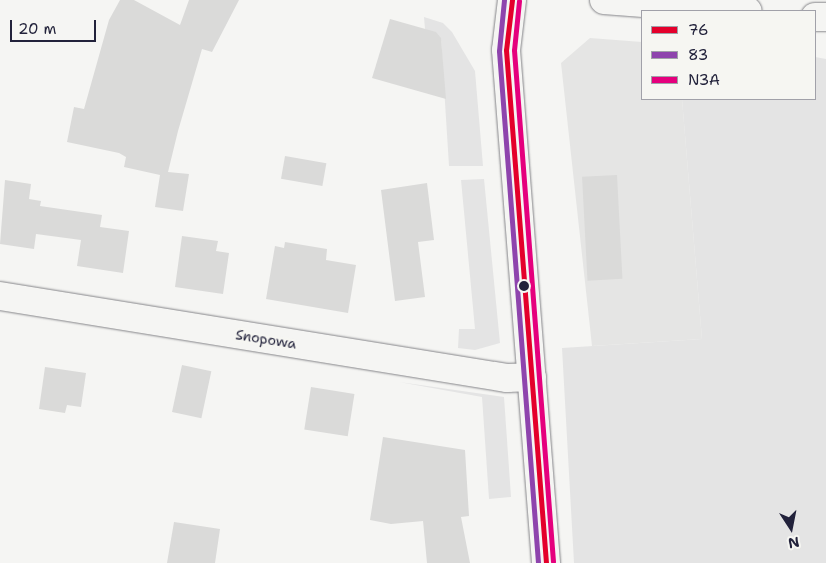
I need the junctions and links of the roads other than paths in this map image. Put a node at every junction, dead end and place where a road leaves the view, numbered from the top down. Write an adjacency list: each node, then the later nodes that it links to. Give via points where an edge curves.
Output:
1 (512, 0): 5 (street, via 506,50)
2 (604, 0): 3 (street)
3 (735, 10)
4 (0, 296): 5 (street, Snopowa, via 498,376)
5 (532, 377): 6 (street)
6 (546, 563)

